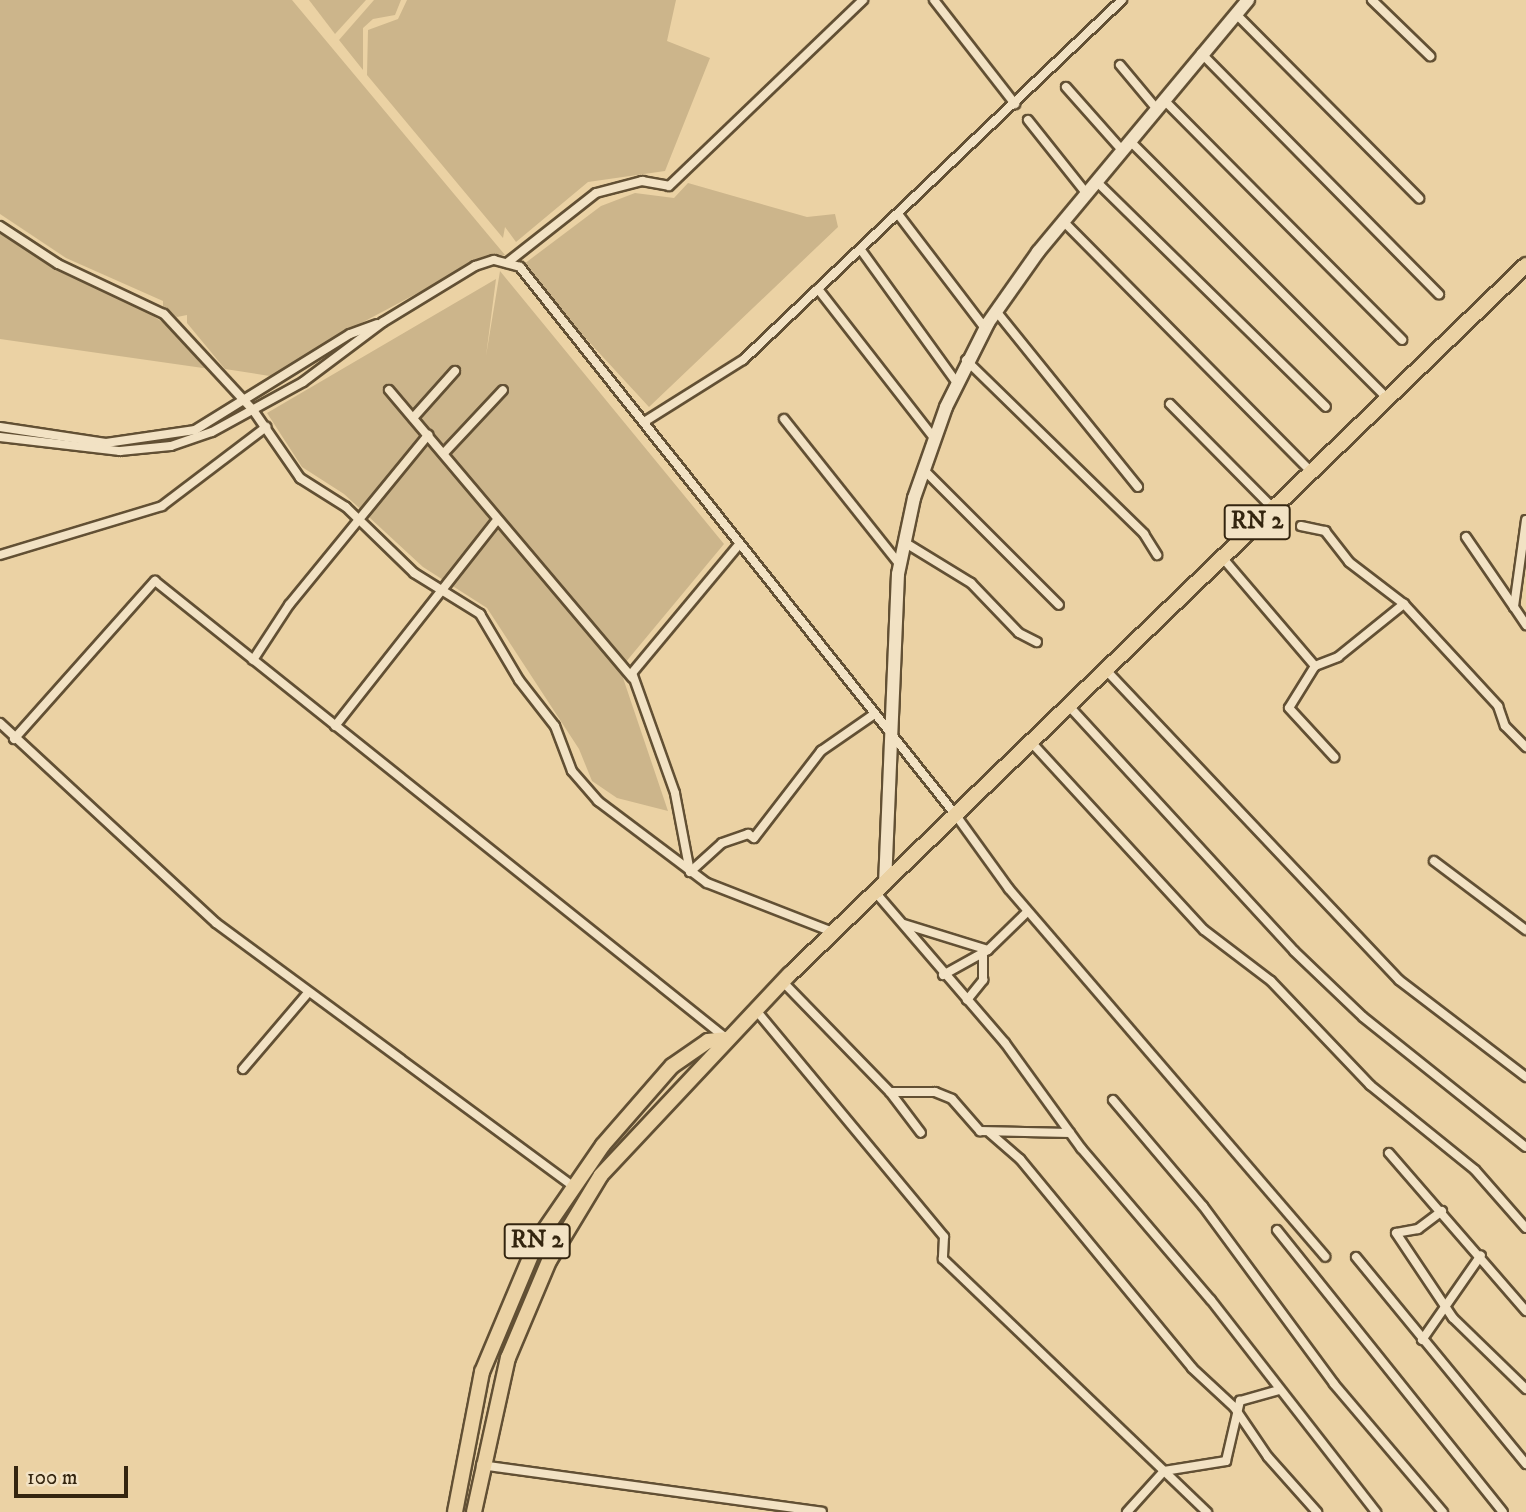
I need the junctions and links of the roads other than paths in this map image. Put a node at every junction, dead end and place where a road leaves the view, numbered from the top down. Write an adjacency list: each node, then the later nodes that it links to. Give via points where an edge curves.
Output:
1 (863, 0): 22 (street, via 669,186 642,181 596,193)
2 (934, 0): 11 (street)
3 (1122, 0): 11 (street)
4 (1248, 0): 6 (street)
5 (1372, 0): 8 (street)
6 (1236, 14): 7 (street); 17 (street)
7 (1201, 53): 12 (street); 25 (street)
8 (1430, 56)
9 (1120, 65): 12 (street)
10 (1066, 87): 14 (street)
11 (1015, 104): 18 (street)
12 (1160, 104): 14 (street); 29 (street)
13 (1028, 120): 16 (street)
14 (1126, 145): 15 (street); 35 (street)
15 (1096, 181): 16 (street); 38 (street)
16 (1086, 193): 19 (street)
17 (1419, 198)
18 (898, 215): 21 (street); 28 (street)
19 (1063, 221): 26 (street); 50 (street)
20 (0, 226): 36 (street, via 58,264 164,314)
21 (861, 250): 24 (street); 32 (street)
22 (507, 263): 27 (street, via 475,266); 42 (street, via 531,280)
23 (1526, 265): 35 (highway, RN 2)
24 (818, 289): 42 (street, via 743,360); 47 (street)
25 (1439, 293)
26 (996, 311): 28 (street); 51 (street)
27 (383, 322): 36 (street, via 350,334); 39 (street, via 303,382)
28 (985, 328): 30 (street)
29 (1402, 340)
30 (966, 360): 32 (street); 61 (street, via 1144,534)
31 (455, 371): 40 (street)
32 (957, 383): 47 (street)
33 (389, 390): 40 (street)
34 (503, 390): 48 (street)
35 (1385, 396): 50 (highway, RN 2)
36 (246, 402): 39 (street); 43 (street, via 195,430 106,443)
37 (1170, 404): 52 (street)
38 (1326, 407)
39 (253, 410): 44 (street); 46 (street, via 171,446 120,451)
40 (413, 418): 45 (street)
41 (784, 419): 63 (street)
42 (644, 422): 59 (street)
43 (0, 427)
44 (265, 427): 54 (street, via 300,478); 60 (street, via 162,506)
45 (428, 435): 48 (street); 54 (street)
46 (0, 438)
47 (934, 438): 49 (street)
48 (444, 453): 53 (street)
49 (923, 469): 58 (street); 66 (street)
50 (1309, 470): 52 (highway, RN 2)
51 (1138, 486)
52 (1272, 507): 62 (highway, RN 2)
53 (498, 519): 64 (street); 73 (street)
54 (360, 520): 64 (street, via 414,573); 70 (street, via 289,605)
55 (1526, 520): 67 (street)
56 (1301, 526): 65 (street, via 1325,531 1349,562)
57 (1466, 537): 67 (street)
58 (904, 542): 63 (street); 69 (street, via 971,583 1019,632)
59 (738, 546): 73 (street, via 634,667); 75 (street)
60 (0, 555)
61 (1157, 555)
62 (1222, 556): 71 (street); 72 (highway, RN 2)
63 (900, 565): 78 (street)
64 (442, 588): 77 (street); 85 (street, via 480,614 519,680 555,726 583,788)
65 (1404, 604): 71 (street, via 1338,657); 81 (street, via 1498,706 1505,726)
66 (1059, 605)
67 (1514, 607): 68 (street)
68 (1526, 625)
69 (1037, 642)
70 (253, 660): 77 (street); 79 (street, via 155,581)
71 (1315, 666): 82 (street, via 1289,708)
72 (1105, 669): 74 (highway, RN 2); 99 (street, via 1399,980)
73 (632, 678): 85 (street, via 675,793)
74 (1069, 705): 80 (highway, RN 2); 105 (street, via 1294,951 1363,1017)
75 (873, 715): 78 (street); 85 (street, via 821,751 754,838 748,834 722,843)
76 (0, 723): 79 (street)
77 (335, 726): 97 (street)
78 (890, 735): 83 (street); 86 (street)
79 (14, 739): 94 (street, via 216,923)
80 (1031, 742): 83 (highway, RN 2); 109 (street, via 1204,930 1271,981 1370,1085 1475,1170)
81 (1526, 747)
82 (1334, 757)
83 (956, 814): 86 (highway, RN 2); 87 (street)
84 (1434, 860): 89 (street)
85 (690, 872): 90 (street, via 725,892)
86 (880, 889): 88 (street); 90 (highway, RN 2)
87 (1027, 912): 91 (street); 112 (street)
88 (902, 923): 91 (street, via 927,935 975,942); 92 (street)
89 (1526, 930)
90 (835, 933): 93 (highway, RN 2)
91 (985, 953): 92 (street); 95 (street, via 984,980)
92 (943, 975): 95 (street)
93 (782, 981): 96 (highway, RN 2); 100 (street)
94 (308, 993): 98 (street); 107 (street, via 347,1015)
95 (967, 1000): 104 (street)
96 (755, 1009): 97 (highway, RN 2); 122 (street, via 944,1237 943,1259)
97 (727, 1039): 107 (highway, RN 2, via 708,1041 672,1066); 121 (highway, RN 2, via 622,1152 579,1207 517,1335)
98 (243, 1069)
99 (1526, 1077)
100 (890, 1092): 102 (street); 103 (street, via 936,1092 952,1099 980,1131)
101 (1113, 1100): 130 (street, via 1203,1206 1334,1384)
102 (921, 1133)
103 (990, 1133): 104 (street); 119 (street, via 1020,1159 1192,1368)
104 (1070, 1133): 118 (street, via 1211,1300)
105 (1526, 1147)
106 (1389, 1153): 108 (street)
107 (573, 1186): 123 (highway, RN 2, via 529,1242 482,1372)
108 (1442, 1211): 111 (street); 114 (street, via 1418,1229 1396,1233)
109 (1526, 1228)
110 (1277, 1230): 131 (street)
111 (1481, 1255): 114 (street); 115 (street)
112 (1325, 1257)
113 (1356, 1258): 116 (street)
114 (1443, 1306): 116 (street); 117 (street)
115 (1526, 1311)
116 (1423, 1339): 120 (street)
117 (1526, 1389)
118 (1279, 1390): 119 (street, via 1240,1401); 129 (street)
119 (1237, 1411): 122 (street, via 1226,1461); 128 (street)
120 (1526, 1464)
121 (481, 1465): 124 (highway, RN 2); 125 (street)
122 (1164, 1471): 126 (street); 127 (street)
123 (455, 1512)
124 (474, 1512)
125 (822, 1512)
126 (1127, 1512)
127 (1207, 1512)
128 (1317, 1512)
129 (1376, 1512)
130 (1443, 1512)
131 (1503, 1512)

